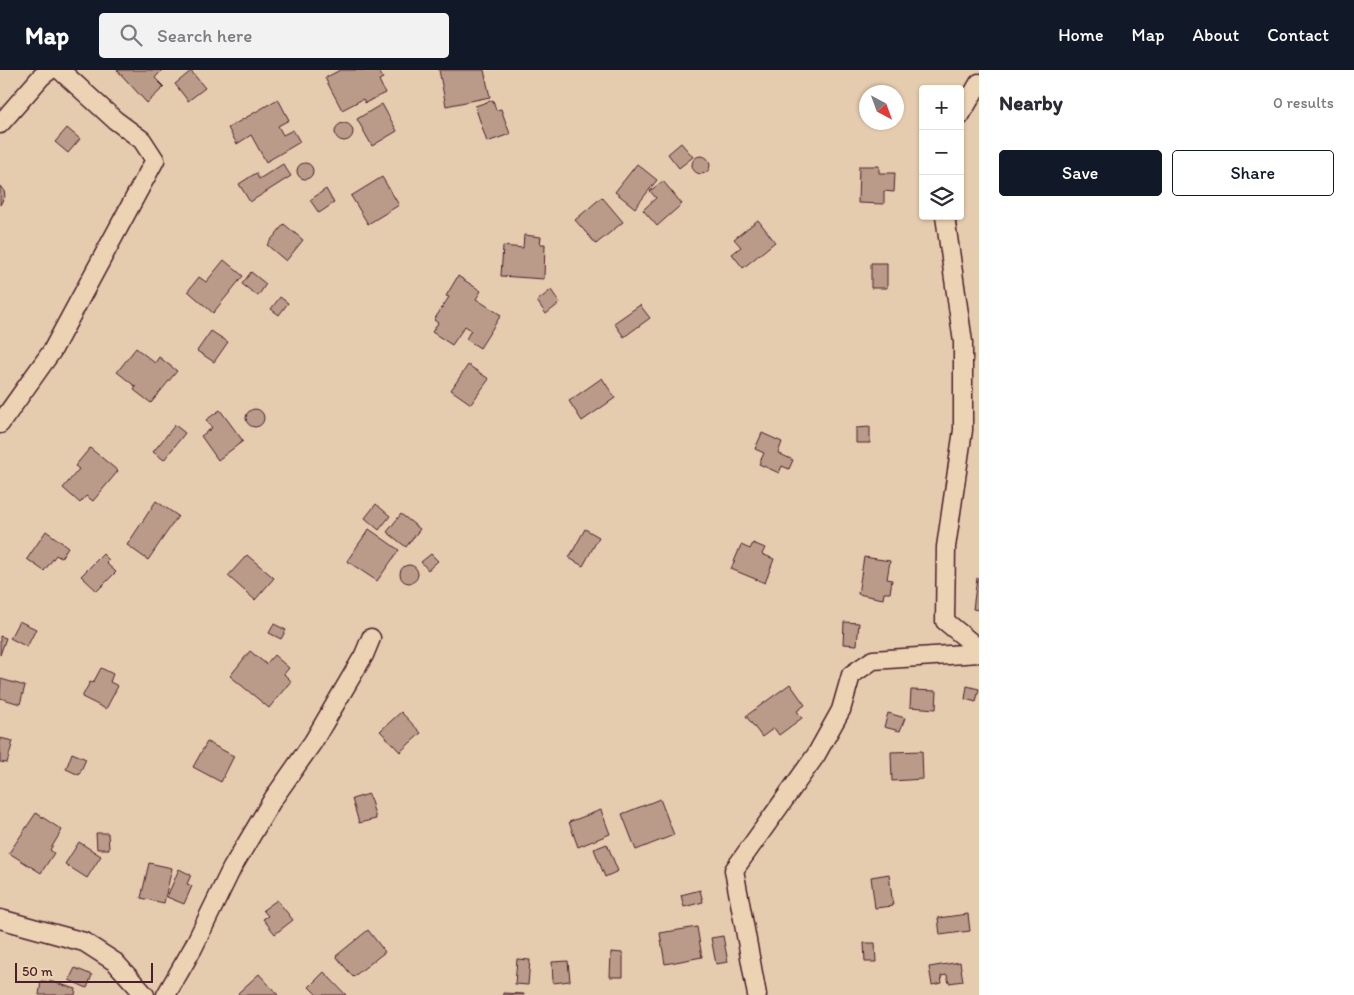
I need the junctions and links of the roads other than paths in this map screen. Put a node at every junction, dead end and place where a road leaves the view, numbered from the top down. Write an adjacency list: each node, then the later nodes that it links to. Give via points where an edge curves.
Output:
1 (60, 70): 7 (street, via 142,140 155,160 52,351)
2 (42, 72): 5 (street)
3 (979, 83): 4 (street)
4 (964, 109)
5 (0, 124)
6 (946, 220): 9 (street, via 963,342 963,430 946,547 945,621)
7 (0, 424)
8 (371, 638): 13 (street, via 313,742 273,799 232,868)
9 (979, 648)
10 (979, 653): 14 (street, via 873,660 851,675 841,710 816,755 734,870)
11 (0, 919): 12 (street, via 84,942 114,962)
12 (145, 995)
13 (166, 995)
14 (757, 995)

